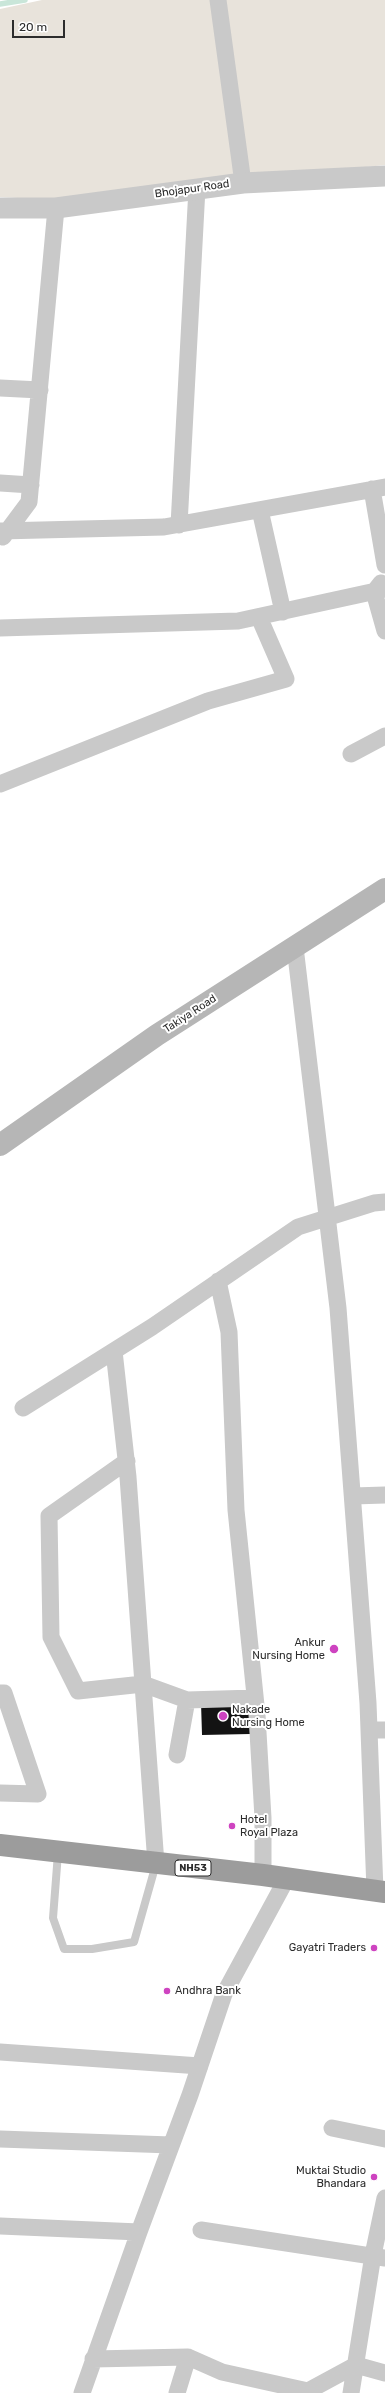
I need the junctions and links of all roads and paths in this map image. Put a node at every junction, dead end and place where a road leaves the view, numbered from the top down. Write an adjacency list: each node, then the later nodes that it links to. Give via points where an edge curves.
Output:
1 (218, 0): 3 (street)
2 (385, 176): 3 (street, Bhojapur Road)
3 (243, 183): 4 (street, Bhojapur Road)
4 (196, 188): 6 (street, Bhojapur Road); 13 (street)
5 (0, 208): 6 (street, Bhojapur Road)
6 (56, 208): 8 (street)
7 (0, 388): 8 (street)
8 (40, 390): 10 (street)
9 (0, 483): 10 (street)
10 (31, 485): 14 (street, via 29,502)
11 (378, 488): 12 (street); 15 (street)
12 (260, 510): 13 (street); 18 (street)
13 (179, 525): 14 (street, via 164,528)
14 (2, 535)
15 (385, 565)
16 (385, 577): 17 (street)
17 (380, 591): 18 (street); 21 (street)
18 (283, 612): 19 (street)
19 (258, 617): 20 (street, via 238,622); 24 (street, via 286,679 208,701)
20 (0, 628)
21 (385, 631)
22 (385, 736): 23 (street)
23 (351, 754)
24 (0, 784)
25 (385, 889): 26 (main road, Takiya Road)
26 (295, 947): 27 (main road, Takiya Road, via 157,1035); 29 (street)
27 (0, 1145)
28 (385, 1202): 29 (street)
29 (327, 1218): 30 (street, via 298,1227); 35 (street, via 338,1308)
30 (218, 1281): 31 (street); 38 (street, via 229,1332 236,1510)
31 (114, 1351): 32 (street); 33 (street)
32 (23, 1408)
33 (127, 1461): 36 (street); 36 (street, via 48,1516 51,1637 78,1691)
34 (385, 1495): 35 (street)
35 (353, 1496): 40 (street)
36 (143, 1684): 39 (street); 45 (street)
37 (0, 1692): 42 (street, via 4,1693 38,1794)
38 (255, 1698): 39 (street); 46 (street, via 263,1818)
39 (187, 1700): 41 (street)
40 (377, 1730): 48 (street)
41 (177, 1755)
42 (0, 1793)
43 (0, 1845): 44 (highway, NH53)
44 (58, 1852): 45 (highway, NH53); 45 (lane, via 54,1918 64,1949 92,1949 134,1942)
45 (156, 1864): 46 (highway, NH53)
46 (263, 1875): 47 (highway, NH53)
47 (287, 1878): 48 (highway, NH53); 50 (street, via 224,1994)
48 (380, 1891)
49 (0, 2052): 50 (street)
50 (200, 2066): 54 (street)
51 (332, 2128): 52 (street)
52 (385, 2139)
53 (0, 2140): 54 (street)
54 (171, 2145): 58 (street)
55 (385, 2198): 59 (street)
56 (0, 2226): 58 (street)
57 (202, 2230): 59 (street)
58 (139, 2232): 61 (street)
59 (379, 2257): 62 (street)
60 (188, 2357): 61 (street); 62 (street, via 222,2372 308,2391); 65 (street)
61 (94, 2359): 64 (street)
62 (356, 2365): 63 (street); 66 (street)
63 (385, 2373)
64 (82, 2393)
65 (177, 2393)
66 (351, 2393)

